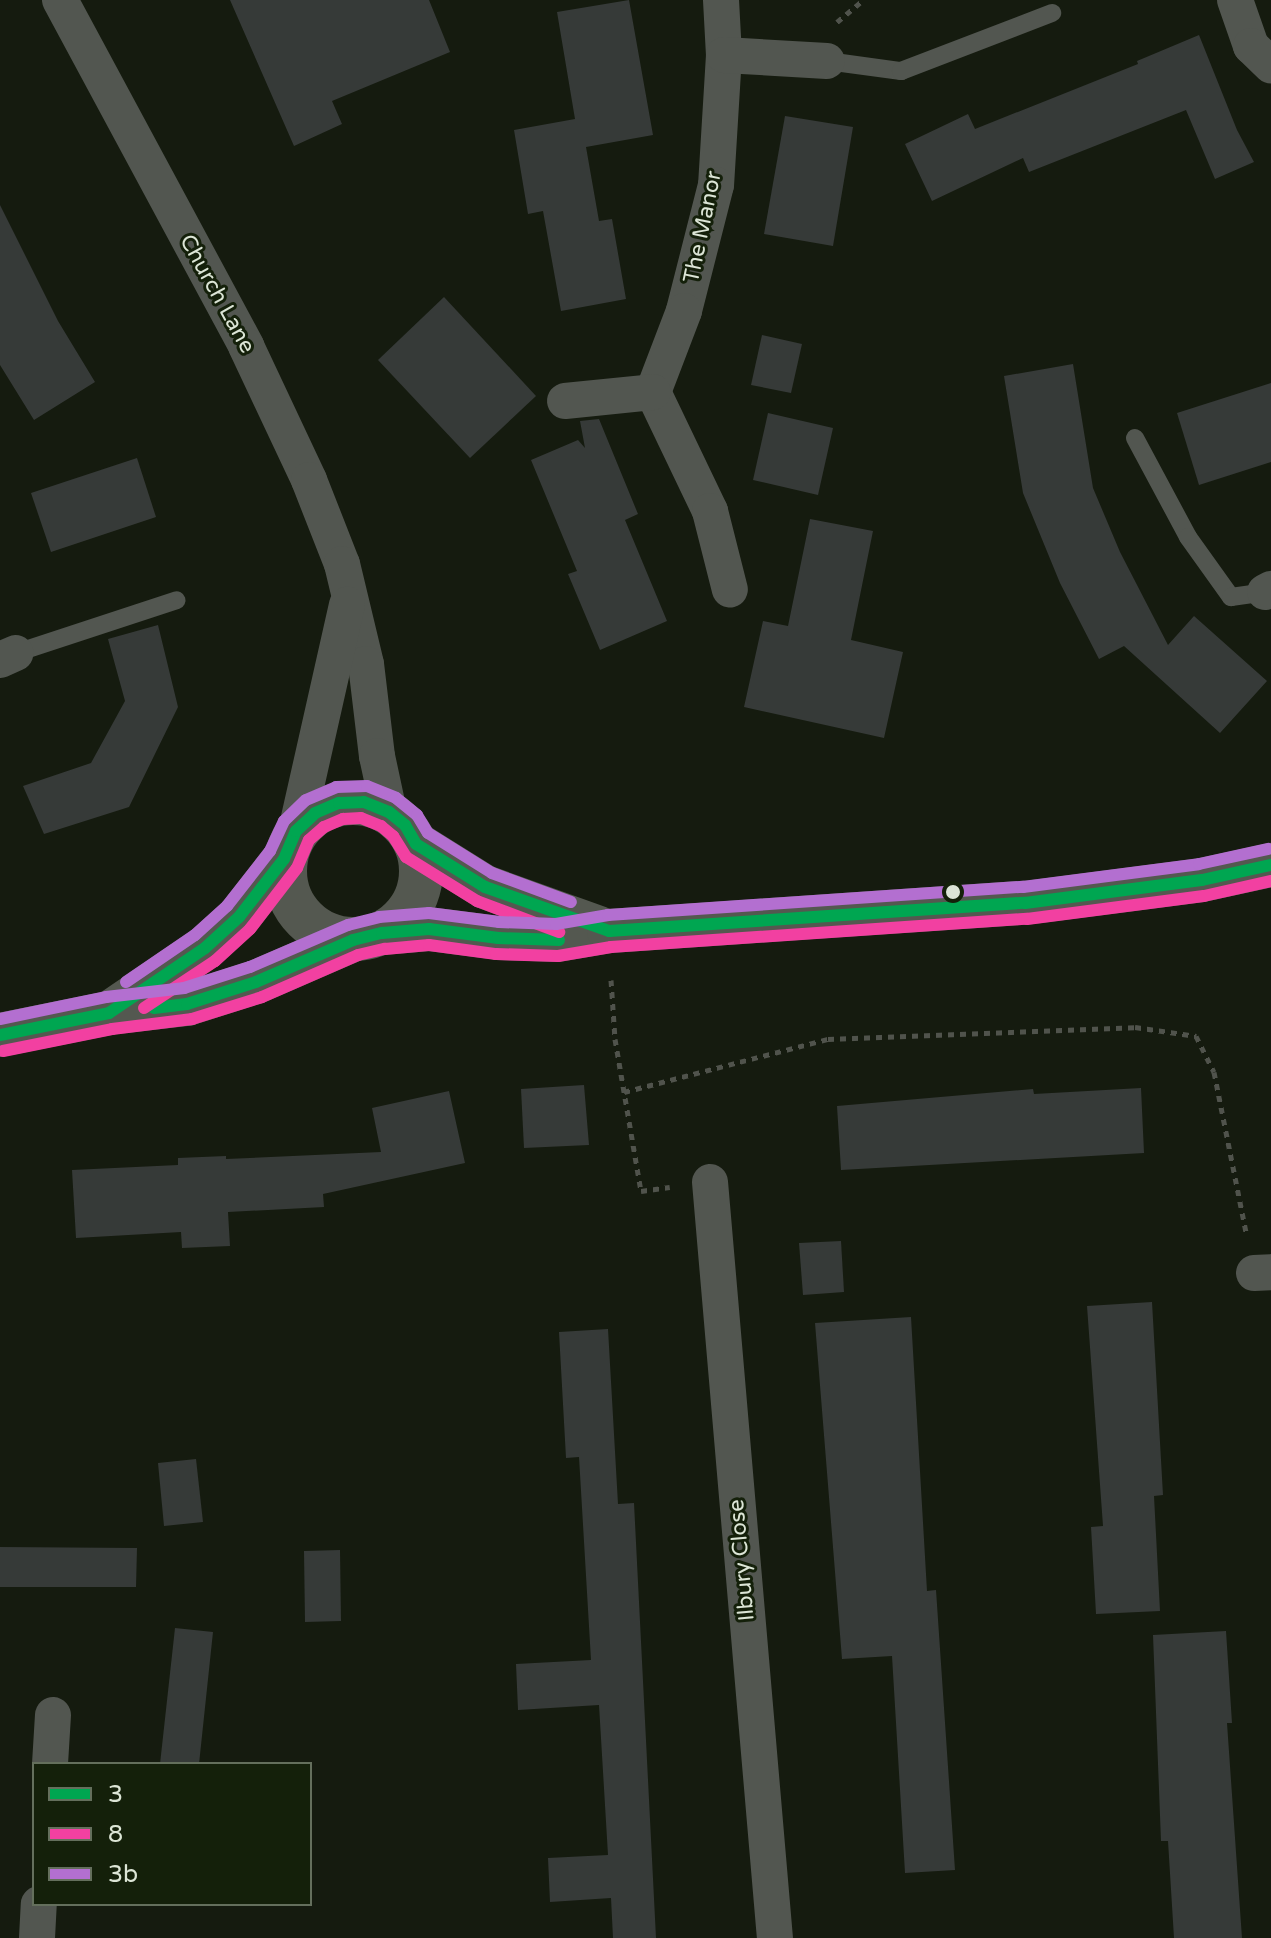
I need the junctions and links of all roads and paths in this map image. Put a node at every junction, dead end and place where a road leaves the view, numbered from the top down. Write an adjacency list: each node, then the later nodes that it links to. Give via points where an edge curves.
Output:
1 (60, 0): 14 (street, Church Lane, via 286,427 342,564)
2 (721, 0): 5 (street, The Manor)
3 (1235, 0): 7 (street, via 1251,46)
4 (1052, 13): 6 (lane, via 901,71)
5 (724, 55): 6 (street); 8 (street, The Manor, via 716,185 684,311)
6 (827, 61)
7 (1271, 65)
8 (653, 392): 9 (street); 11 (street, via 710,511)
9 (565, 401)
10 (1135, 438): 12 (lane, via 1188,537 1231,597)
11 (730, 590)
12 (1268, 591)
13 (177, 600): 15 (lane)
14 (348, 600): 16 (street, Church Lane, via 366,664 377,756); 17 (street, Church Lane)
15 (8, 657)
16 (402, 828): 17 (main road, via 364,802 339,803 315,813); 19 (main road, via 485,887); 20 (main road, via 422,870 417,895 403,917)
17 (290, 845): 20 (main road, via 285,889 299,915 323,934); 22 (main road, via 239,917 205,948)
18 (1271, 865): 19 (main road, via 1202,880 1025,903)
19 (609, 931): 20 (main road, via 557,940 429,929)
20 (368, 937): 22 (main road, via 187,1004)
21 (611, 980): 24 (path)
22 (109, 1013): 23 (main road)
23 (0, 1035)
24 (624, 1092): 25 (path, via 641,1191); 26 (path, via 828,1039 1135,1027 1196,1036 1214,1072)
25 (710, 1182): 31 (street, Ilbury Close)
26 (1262, 1273)
27 (53, 1715): 28 (street)
28 (50, 1762)
29 (39, 1906): 30 (street)
30 (37, 1938)
31 (775, 1938)

